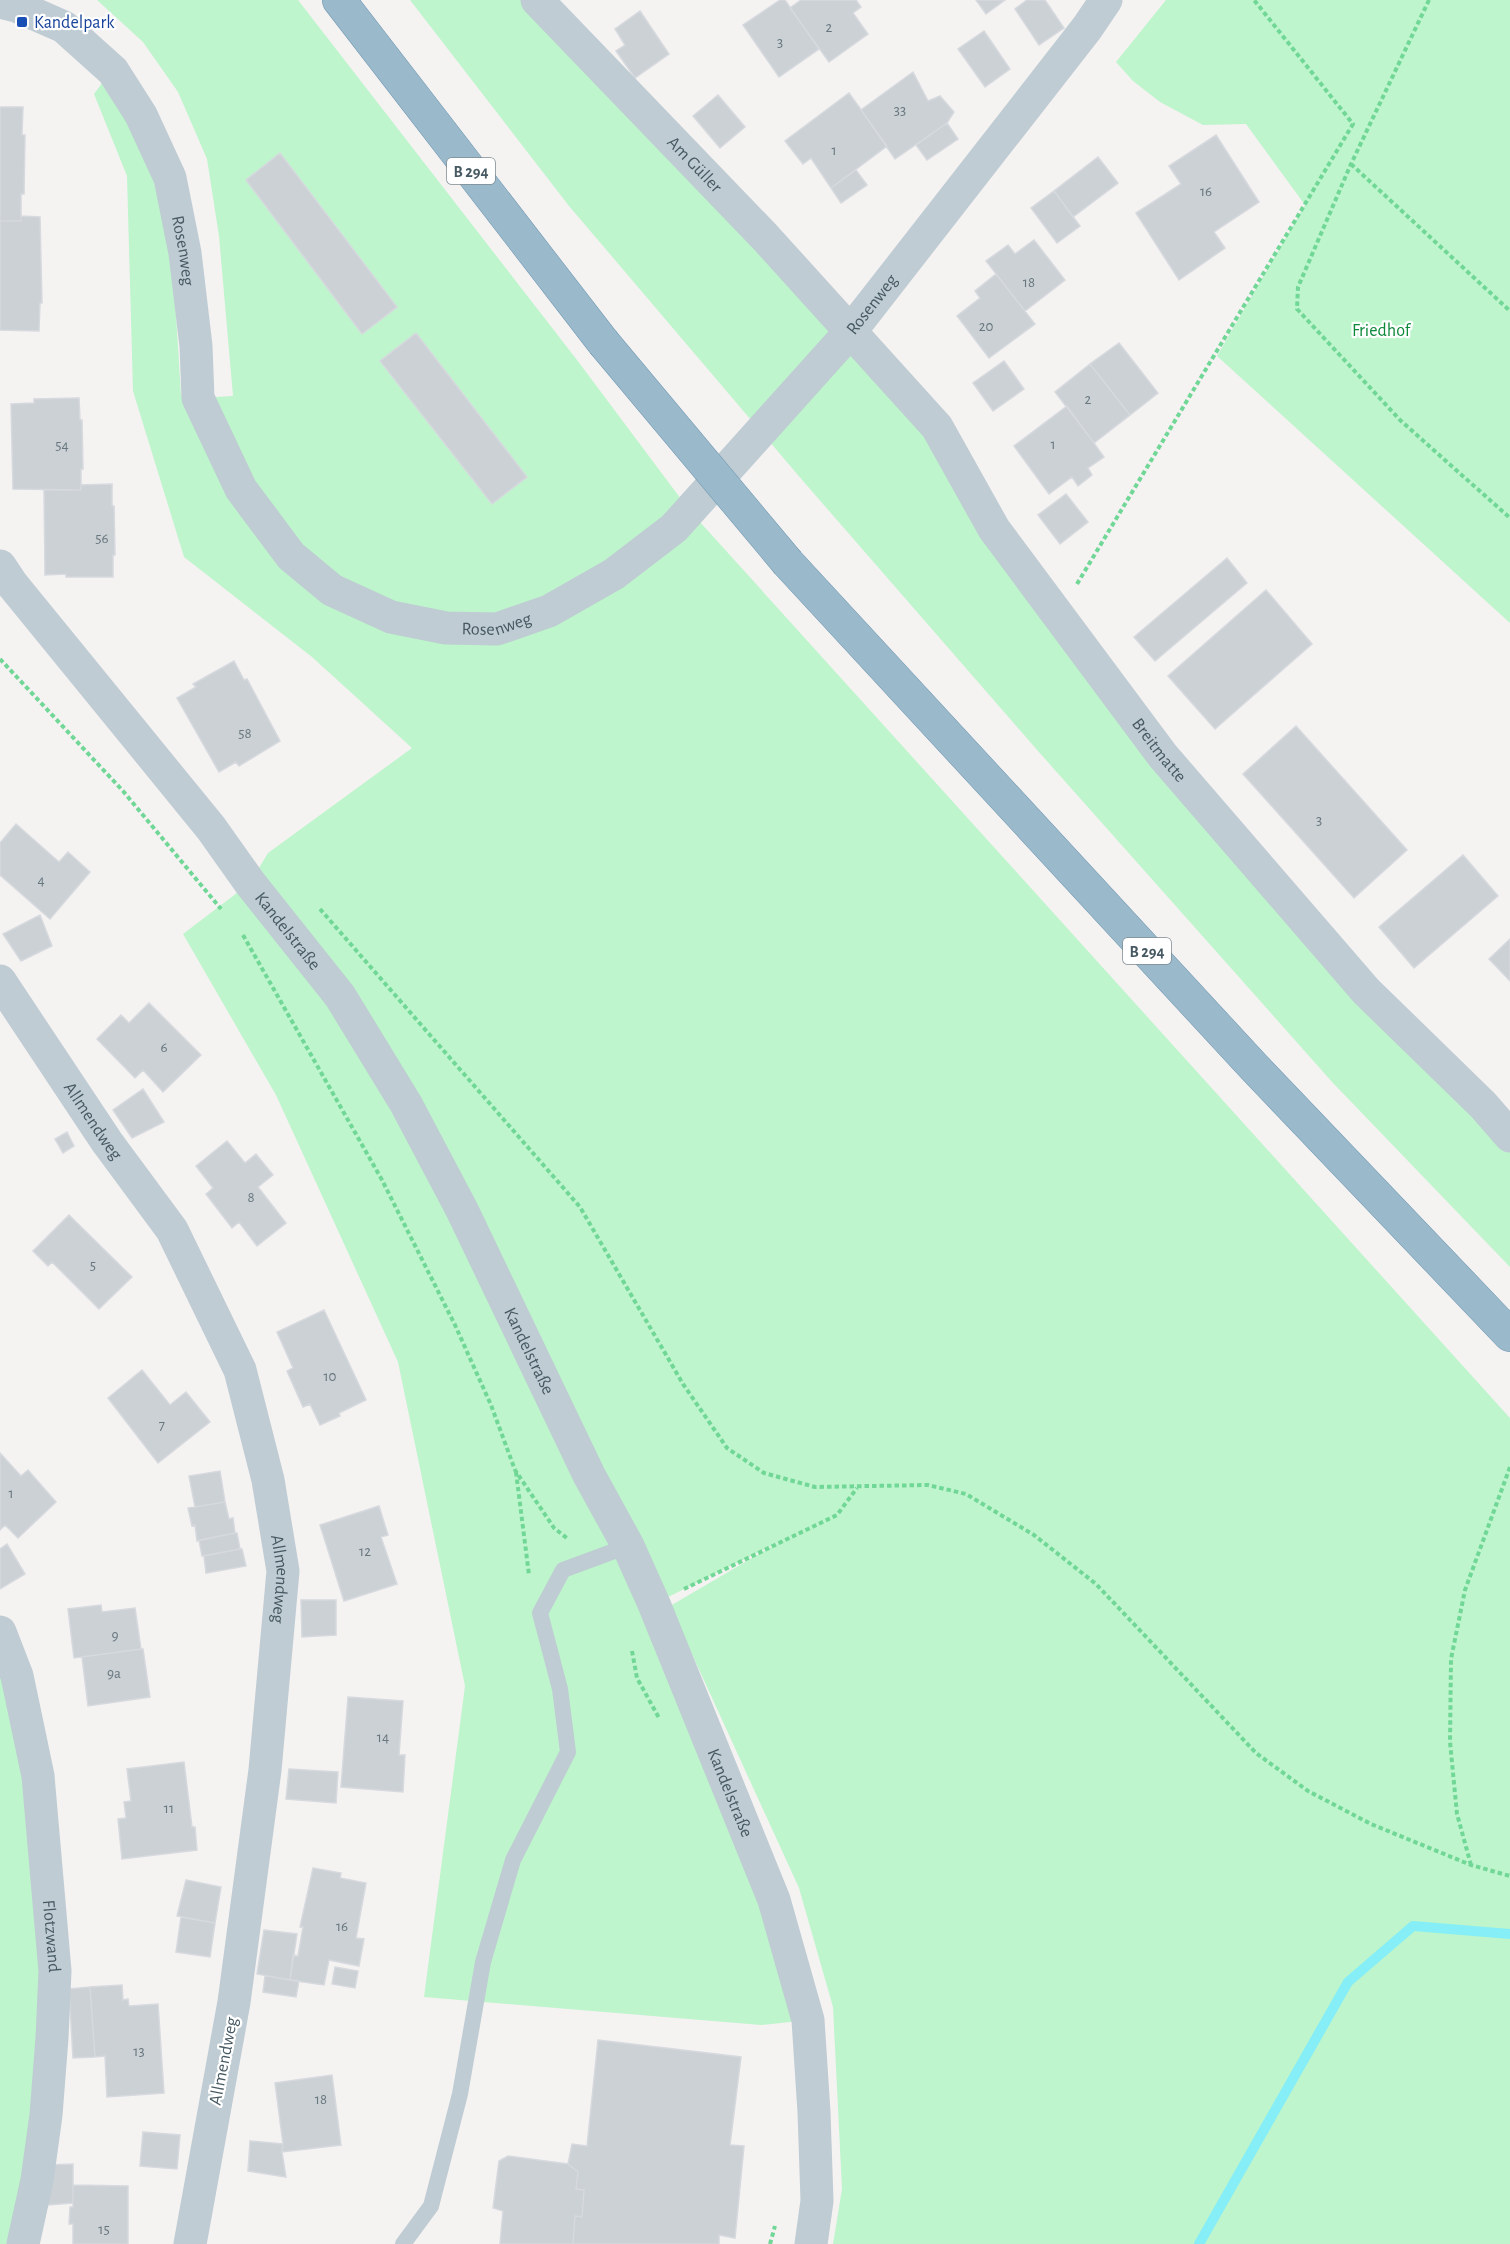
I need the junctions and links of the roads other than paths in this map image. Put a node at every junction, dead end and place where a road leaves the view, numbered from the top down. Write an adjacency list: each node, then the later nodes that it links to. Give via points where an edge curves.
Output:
1 (339, 0): 9 (highway, B 294, bridge, via 603,342 788,563 1253,1066)
2 (537, 0): 5 (street, Am Güller, via 765,237)
3 (1106, 0): 5 (street, Rosenweg)
4 (0, 2): 5 (street, Rosenweg, via 64,27 114,71 141,115 170,178 185,253 198,398 241,489 291,556 332,590 391,617 446,628 497,629 549,611 614,574 674,528)
5 (850, 332): 8 (street, Breitmatte, via 937,426 994,529 1164,756 1366,991)
6 (0, 566): 10 (street, Kandelstraße, via 211,828 340,996 406,1104 462,1210 589,1475)
7 (0, 981): 13 (street, Allmendweg, via 107,1142 172,1230 240,1370 268,1480 284,1571 265,1770 235,1990)
8 (1510, 1136)
9 (1510, 1335)
10 (628, 1546): 14 (lane, via 563,1570 540,1613 560,1689 568,1752 513,1860 483,1962 460,2094 430,2206); 15 (street, Kandelstraße, via 774,1900 808,2020 817,2201)
11 (0, 1632): 12 (street, Flotzwand, via 17,1676 38,1776 55,1971 46,2115)
12 (23, 2244)
13 (190, 2244)
14 (403, 2244)
15 (811, 2244)

